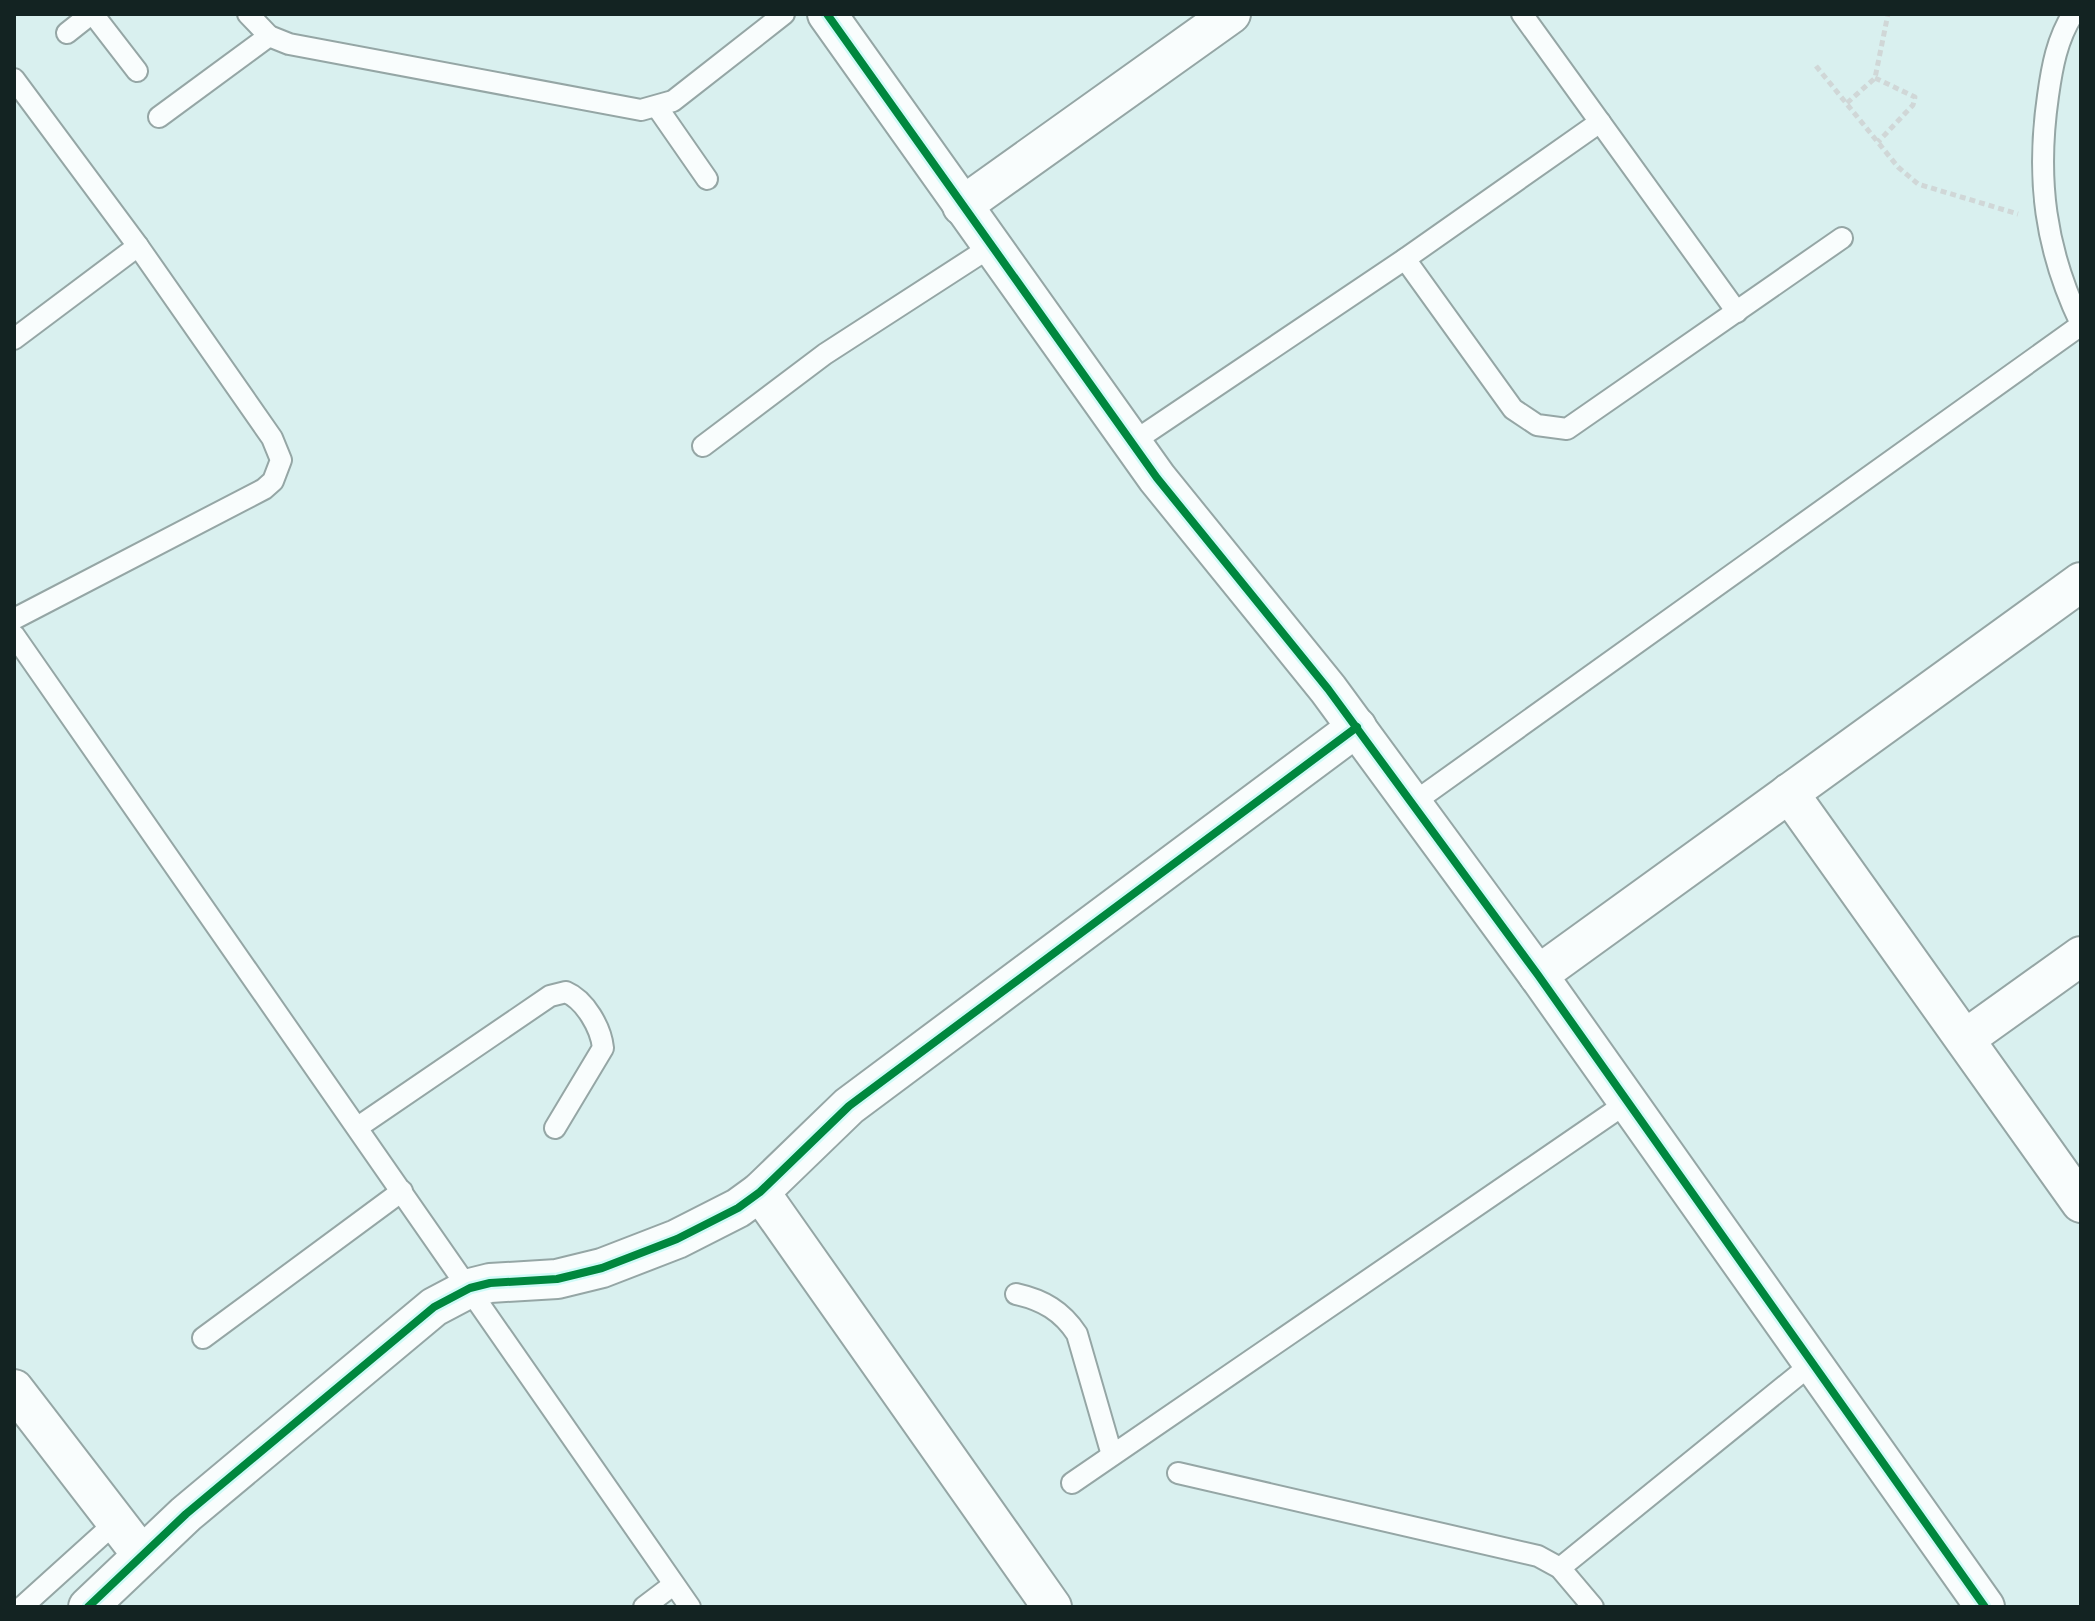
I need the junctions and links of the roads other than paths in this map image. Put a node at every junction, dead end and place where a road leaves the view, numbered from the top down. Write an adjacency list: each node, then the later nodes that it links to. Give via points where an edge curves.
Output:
1 (92, 14): 8 (lane); 10 (lane)
2 (248, 14): 9 (lane)
3 (784, 14): 12 (lane, via 673,101)
4 (827, 14): 16 (street)
5 (1231, 14): 16 (street)
6 (1522, 14): 14 (lane)
7 (2073, 14): 22 (lane, via 2054,58 2042,149 2045,221 2057,269)
8 (67, 33)
9 (269, 36): 12 (lane, via 626,109); 13 (lane)
10 (137, 71)
11 (14, 79): 18 (lane)
12 (657, 107): 15 (lane)
13 (159, 117)
14 (1600, 122): 20 (lane); 21 (lane)
15 (707, 179)
16 (962, 206): 19 (street)
17 (1842, 238): 21 (lane)
18 (138, 246): 23 (lane); 27 (lane, via 279,448 279,471 264,489)
19 (992, 246): 24 (street); 25 (lane, via 825,354)
20 (1405, 259): 21 (lane, via 1513,409 1537,425 1567,429); 24 (lane)
21 (1737, 312)
22 (2081, 324): 31 (lane)
23 (14, 339)
24 (1133, 442): 29 (street)
25 (703, 446)
26 (2081, 582): 30 (street)
27 (14, 619)
28 (14, 635): 36 (lane)
29 (1357, 727): 31 (street); 39 (street, via 849,1106)
30 (1789, 793): 33 (street); 34 (street)
31 (1413, 803): 33 (street)
32 (2081, 956): 34 (street)
33 (1538, 975): 35 (street)
34 (1965, 1039): 40 (street)
35 (1628, 1102): 44 (street); 46 (lane)
36 (358, 1127): 37 (lane, via 550,996 566,992 598,1029 603,1048); 38 (lane)
37 (555, 1128)
38 (402, 1191): 41 (lane); 43 (lane)
39 (760, 1192): 41 (street, via 677,1239 602,1268 557,1279); 57 (street)
40 (2081, 1203)
41 (470, 1288): 50 (street, via 434,1307); 52 (lane)
42 (1016, 1294): 46 (lane, via 1045,1303 1077,1334)
43 (203, 1338)
44 (1813, 1363): 51 (lane); 59 (street)
45 (14, 1389): 49 (street)
46 (1112, 1455): 48 (lane)
47 (1178, 1473): 51 (lane, via 1526,1552)
48 (1072, 1483)
49 (116, 1522): 50 (street); 53 (lane)
50 (141, 1554): 54 (street)
51 (1560, 1568): 58 (lane)
52 (673, 1585): 55 (lane); 56 (lane)
53 (22, 1607)
54 (88, 1607)
55 (644, 1607)
56 (690, 1607)
57 (1052, 1607)
58 (1593, 1607)
59 (1985, 1607)

